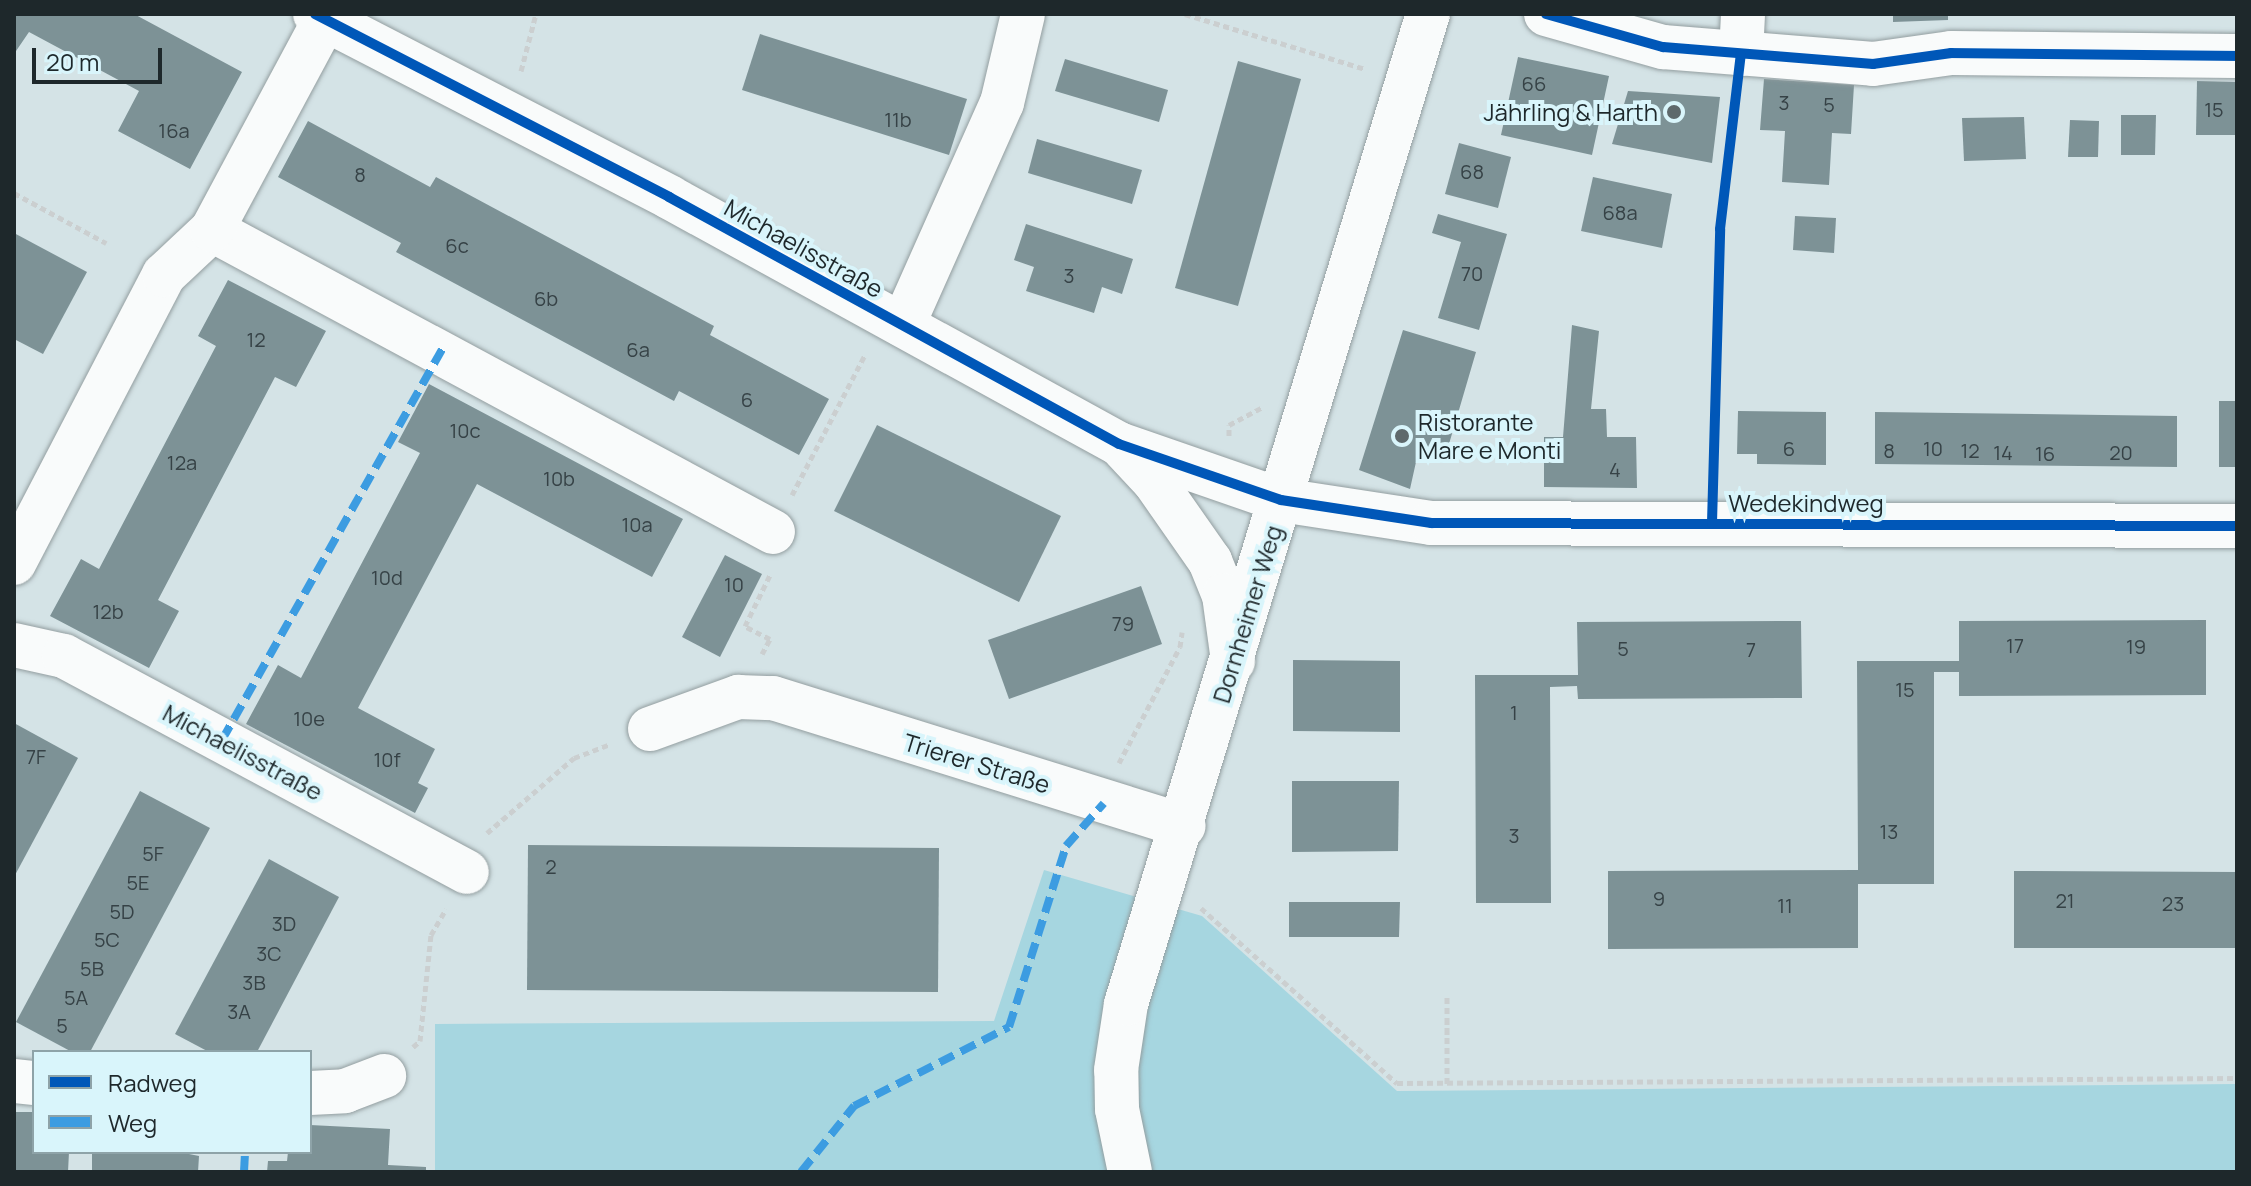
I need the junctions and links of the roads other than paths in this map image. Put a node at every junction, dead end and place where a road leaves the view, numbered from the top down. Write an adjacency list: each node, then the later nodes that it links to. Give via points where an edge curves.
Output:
1 (1023, 14): 8 (street, via 1002,103)
2 (1428, 14): 10 (street, Dornheimer Weg)
3 (1546, 14): 5 (street, via 1663,47)
4 (320, 17): 7 (street, Michaelisstraße); 8 (street, Michaelisstraße)
5 (1742, 34): 6 (street, via 1873,64 1951,53)
6 (2237, 56)
7 (212, 230): 12 (street); 13 (street, Michaelisstraße, via 164,275)
8 (894, 320): 9 (street, Michaelisstraße)
9 (1119, 444): 10 (street, Michaelisstraße); 15 (street, via 1154,481 1210,561 1224,595)
10 (1281, 500): 11 (street, Wedekindweg, via 1431,523); 15 (street, Dornheimer Weg)
11 (2237, 526)
12 (773, 532)
13 (14, 563)
14 (14, 645): 18 (street, Michaelisstraße, via 64,656)
15 (1233, 661): 17 (street, Dornheimer Weg)
16 (650, 729): 17 (street, Trierer Straße, via 738,697 773,698)
17 (1183, 826): 21 (street, Dornheimer Weg, via 1119,1039 1117,1109)
18 (467, 872)
19 (384, 1076): 20 (street, via 345,1091)
20 (312, 1093)
21 (1130, 1172)

